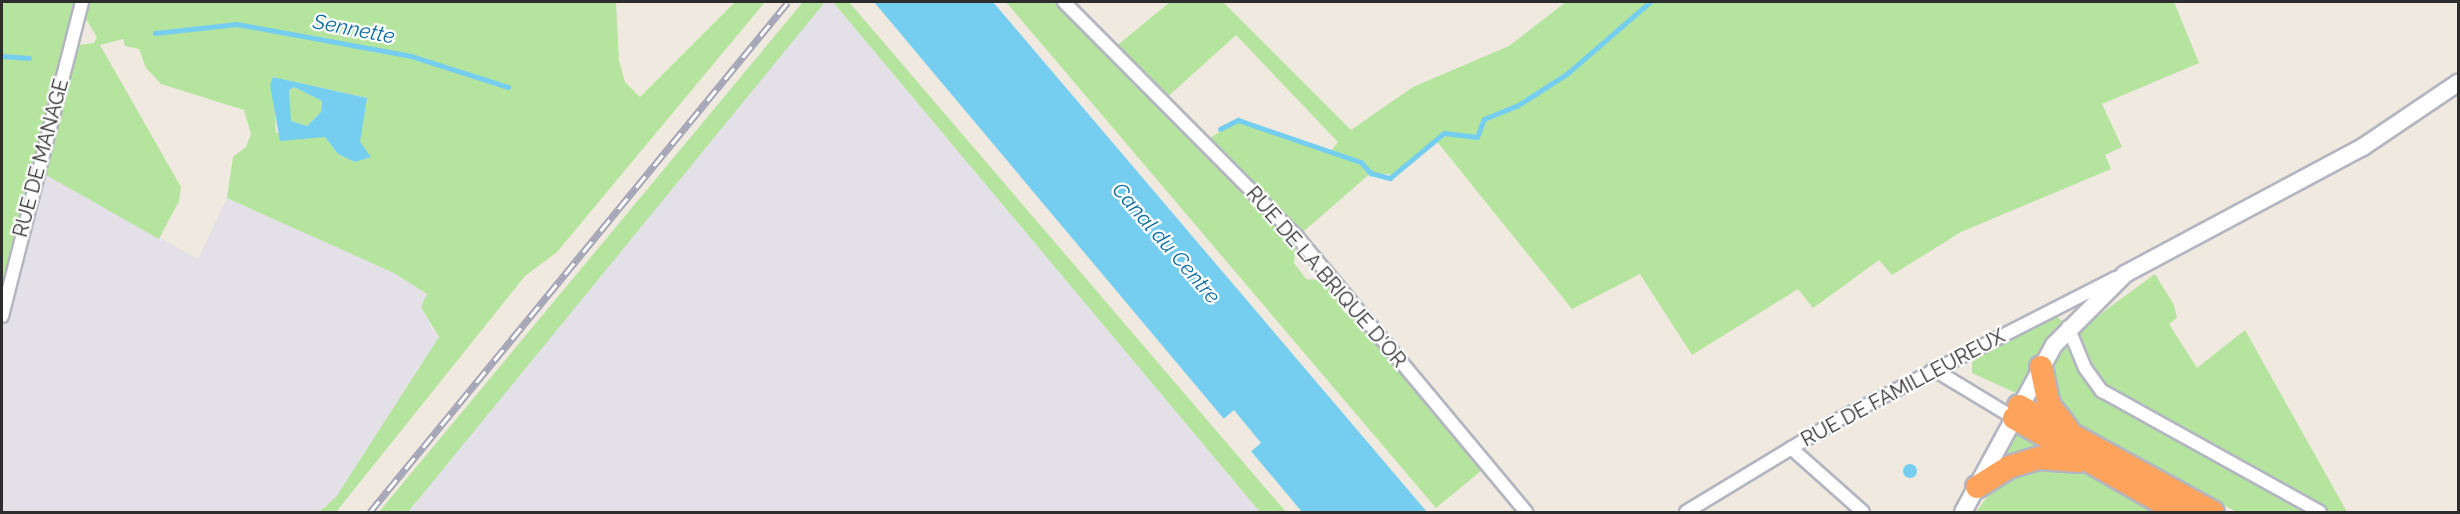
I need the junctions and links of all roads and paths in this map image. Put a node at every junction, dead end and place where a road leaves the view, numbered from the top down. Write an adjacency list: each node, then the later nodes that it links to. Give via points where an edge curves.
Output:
1 (82, 2): 5 (street, RUE DE MANAGE)
2 (1064, 2): 14 (street, RUE DE LA BRIQUE D'OR, via 1297,237)
3 (2458, 83): 4 (street, RUE DE FAMILLEUREUX, via 2363,147)
4 (2125, 274): 6 (street, RUE DE FAMILLEUREUX); 8 (street, RUE DE FAMILLEUREUX)
5 (2, 316)
6 (2068, 327): 7 (street, RUE DE FAMILLEUREUX); 20 (street, via 2090,379 2102,391)
7 (2041, 367): 9 (street, RUE DE FAMILLEUREUX); 10 (highway, via 2049,405)
8 (1933, 369): 9 (street); 11 (street, RUE DE FAMILLEUREUX)
9 (2016, 412): 10 (highway); 12 (highway); 13 (street, RUE DE FAMILLEUREUX)
10 (2077, 438): 19 (highway)
11 (1791, 448): 15 (street, RUE DE FAMILLEUREUX); 16 (street)
12 (2090, 462): 13 (highway, via 2039,458 2009,467); 18 (highway)
13 (1977, 487): 17 (street, RUE DE FAMILLEUREUX)
14 (1526, 513)
15 (1686, 513)
16 (1863, 513)
17 (1963, 513)
18 (2178, 513)
19 (2213, 513)
20 (2320, 513)

